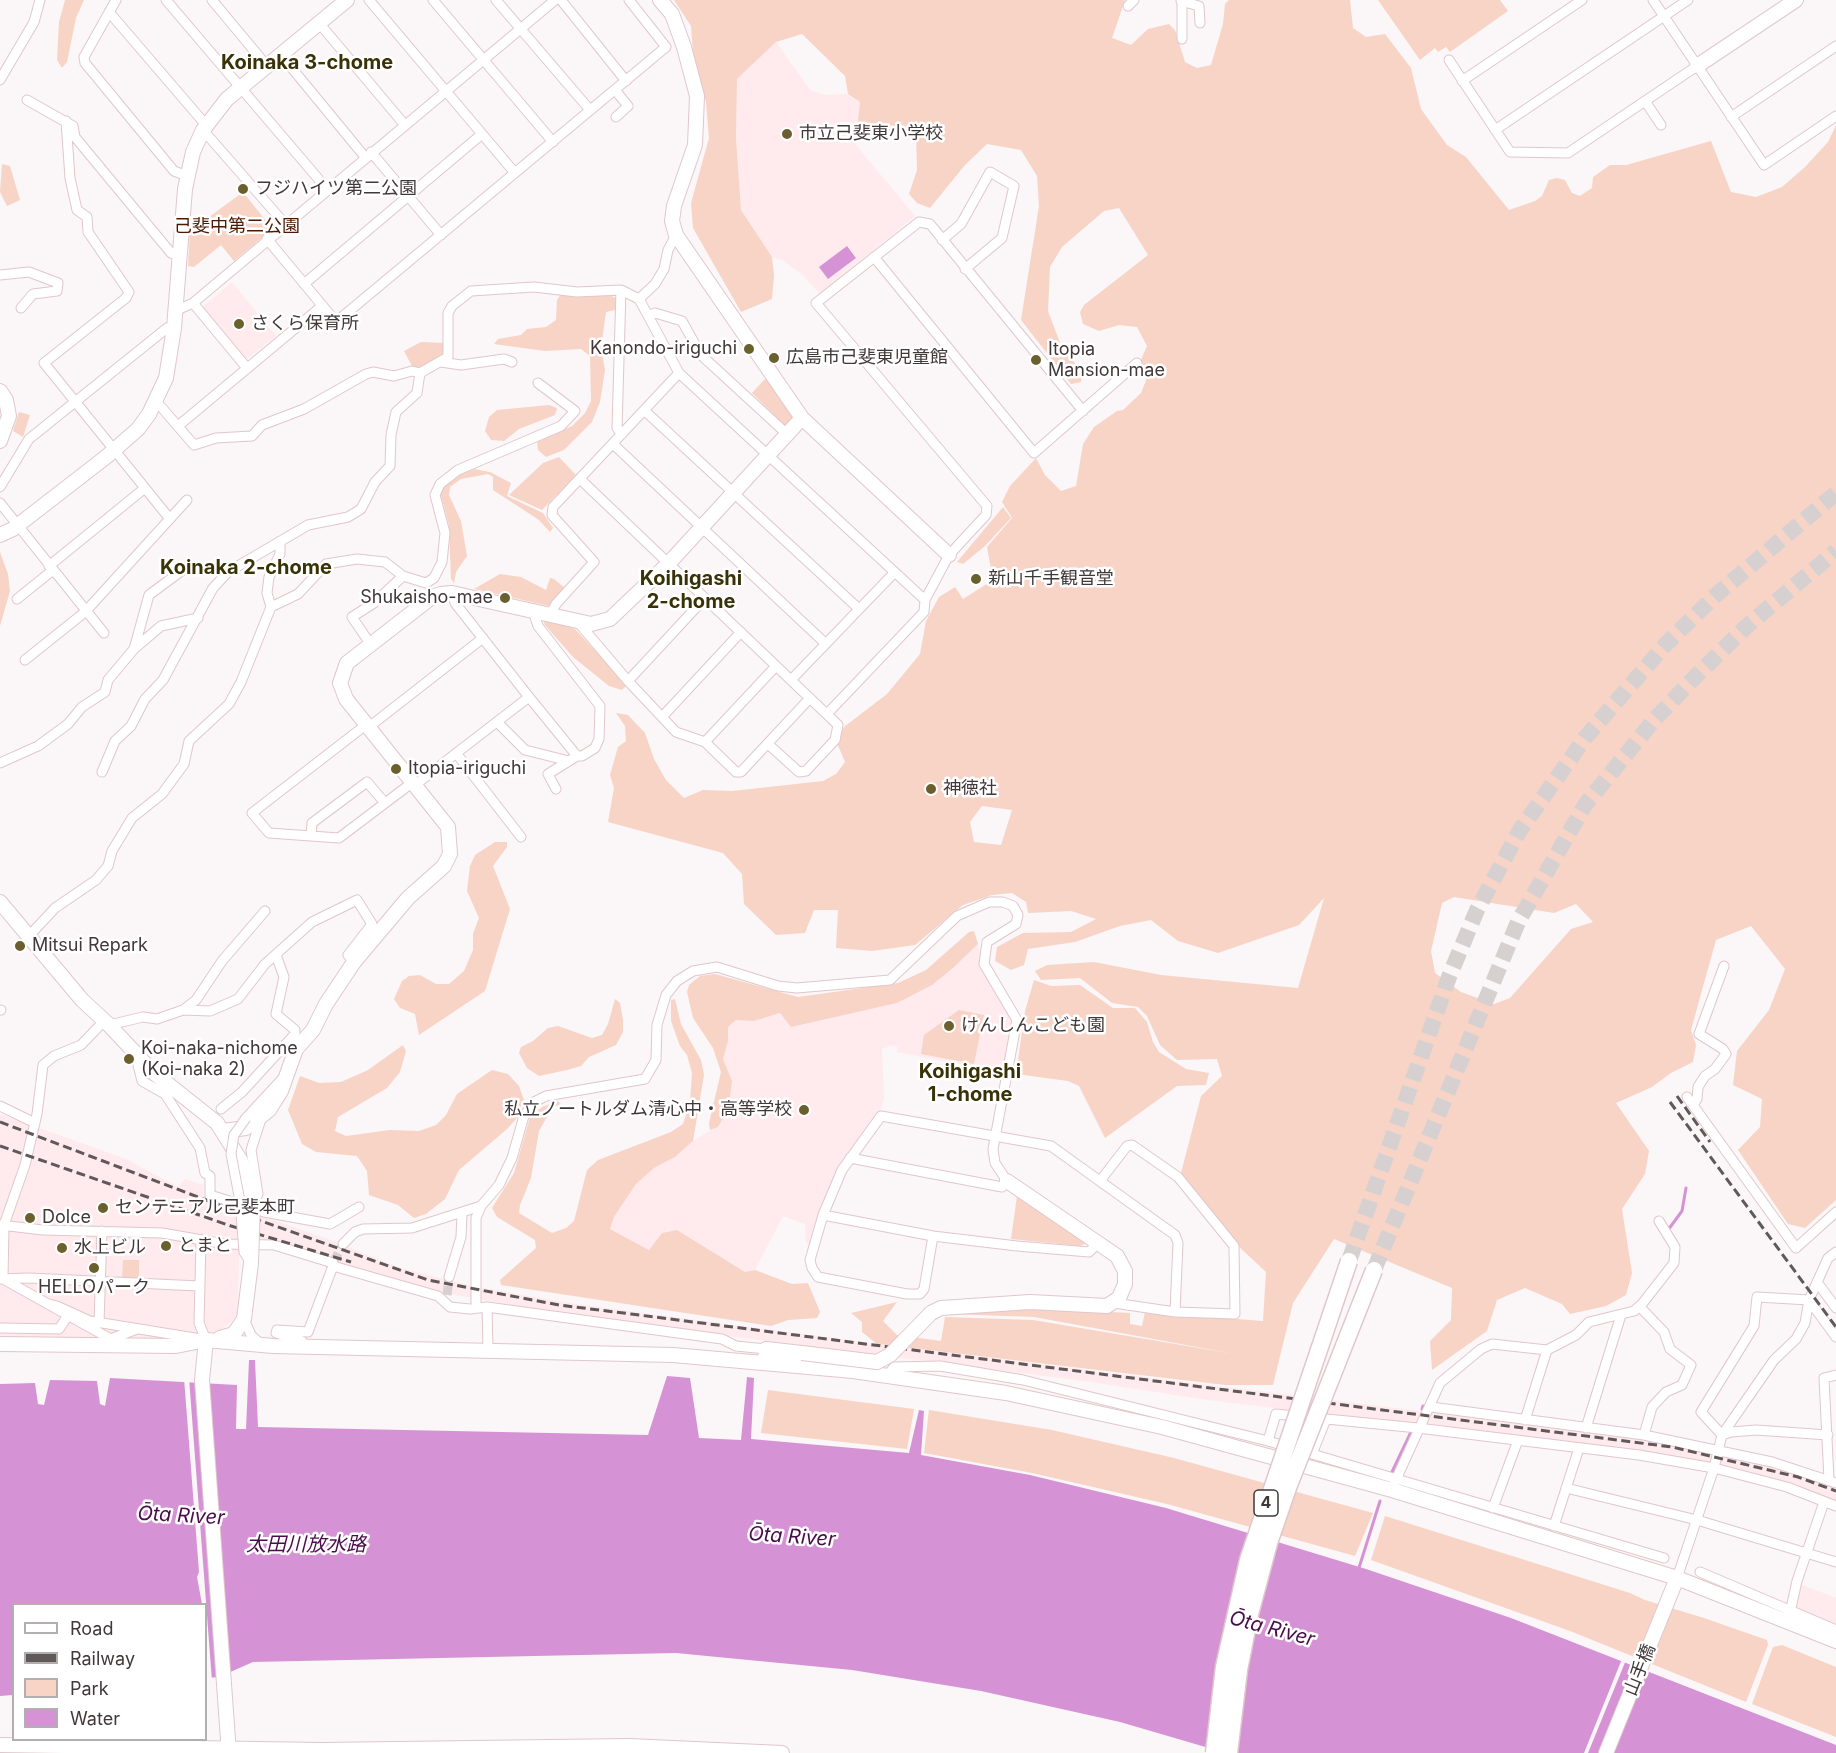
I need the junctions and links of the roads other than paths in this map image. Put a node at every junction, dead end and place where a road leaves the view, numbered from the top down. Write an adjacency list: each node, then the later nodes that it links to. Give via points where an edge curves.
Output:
1 (40, 0): 31 (street, via 34,22)
2 (116, 0): 19 (street)
3 (166, 0): 34 (street)
4 (212, 0): 29 (street)
5 (347, 0): 21 (street)
6 (369, 0): 36 (street)
7 (433, 0): 27 (street)
8 (496, 0): 23 (street)
9 (555, 0): 23 (street)
10 (561, 0): 32 (street)
11 (629, 0): 32 (street, via 666,47)
12 (660, 0): 57 (street, via 672,14 697,96 695,145 674,206 672,221)
13 (1181, 0): 18 (street); 24 (street)
14 (1582, 0): 33 (street)
15 (1653, 0): 20 (street)
16 (1688, 0): 20 (street)
17 (1796, 0): 30 (street)
18 (1200, 3): 22 (street)
19 (109, 12): 46 (street); 52 (street, via 84,57 85,63 174,171)
20 (1664, 16): 30 (street); 47 (street)
21 (319, 23): 26 (street); 44 (street)
22 (1200, 23)
23 (520, 28): 27 (street); 39 (street)
24 (1182, 39)
25 (1836, 46): 42 (street)
26 (281, 55): 29 (street); 50 (street)
27 (482, 59): 36 (street); 49 (street)
28 (1449, 60): 33 (street)
29 (267, 66): 34 (street)
30 (1697, 66): 38 (street); 42 (street)
31 (0, 80)
32 (626, 81): 35 (street)
33 (1462, 81): 47 (street)
34 (241, 88): 46 (street); 53 (street)
35 (615, 90): 39 (street); 41 (street, via 628,106)
36 (445, 91): 44 (street); 48 (street)
37 (27, 100): 43 (street)
38 (1645, 101): 45 (street); 47 (street, via 1568,153 1510,152)
39 (590, 110): 49 (street)
40 (1836, 116): 42 (street, via 1764,165)
41 (616, 117)
42 (1731, 117)
43 (66, 121): 60 (street, via 171,253); 82 (street, via 70,178 77,210 87,217 88,232 129,292 44,363)
44 (404, 124): 50 (street)
45 (1661, 125)
46 (205, 127): 52 (street); 55 (street)
47 (1495, 130)
48 (482, 134): 51 (street); 54 (street)
49 (553, 142): 51 (street)
50 (368, 154): 53 (street); 54 (street)
51 (515, 173): 56 (street)
52 (187, 176): 60 (street)
53 (327, 189): 55 (street)
54 (409, 196): 56 (street); 64 (street)
55 (285, 224): 58 (street)
56 (441, 235): 68 (street, via 336,322)
57 (676, 235): 66 (street, via 664,269); 85 (street)
58 (267, 239): 64 (street); 67 (street)
59 (942, 240): 61 (street, via 930,224 920,222); 62 (street); 62 (street, via 961,224 990,172 1014,186 1002,238)
60 (179, 256): 70 (street)
61 (874, 257): 84 (street, via 1034,453); 104 (street, via 816,303 987,506 986,515)
62 (965, 269): 84 (street)
63 (0, 274): 69 (street, via 29,272 58,283 55,292 33,294)
64 (304, 284): 68 (street)
65 (621, 290): 66 (street); 73 (street, via 577,292 534,287 471,291 448,313 448,357); 87 (street, via 616,428)
66 (639, 299): 71 (street)
67 (193, 303): 70 (street); 76 (street)
68 (322, 306): 76 (street)
69 (21, 308)
70 (175, 311): 72 (street)
71 (648, 316): 77 (street); 88 (street, via 655,313 682,321 701,355)
72 (174, 328): 81 (street, via 166,378); 82 (street, via 167,328)
73 (441, 362): 74 (street); 78 (street)
74 (512, 362)
75 (1137, 363): 84 (street)
76 (247, 368): 86 (street)
77 (679, 373): 83 (street); 92 (street)
78 (420, 374): 86 (street, via 366,374 304,409 262,425 246,438 216,438 194,445); 103 (street, via 417,393 396,412 390,466 375,482 361,509 348,517 308,525)
79 (538, 383): 109 (street, via 575,411 568,421 448,476 435,495 445,533 442,562 434,578 426,583)
80 (0, 391): 89 (street, via 9,416)
81 (156, 401): 86 (street); 91 (street, via 138,429)
82 (75, 402): 91 (street); 94 (street, via 29,439)
83 (645, 411): 87 (street); 96 (street)
84 (1083, 411)
85 (802, 418): 88 (street); 104 (street)
86 (178, 426)
87 (622, 434): 90 (street)
88 (788, 434): 92 (street)
89 (0, 441)
90 (613, 444): 93 (street); 101 (street)
91 (114, 450): 95 (street); 100 (street)
92 (768, 456): 96 (street); 108 (street)
93 (580, 478): 105 (street); 118 (street, via 553,507 552,515 594,562)
94 (0, 488)
95 (145, 489): 99 (street); 107 (street)
96 (734, 492): 101 (street); 115 (street)
97 (187, 500): 99 (street)
98 (0, 503): 100 (street)
99 (170, 519): 117 (street)
100 (19, 525): 102 (street); 107 (street)
101 (701, 527): 105 (street); 124 (street)
102 (0, 535)
103 (280, 541): 114 (street, via 280,554 269,577 267,593); 119 (street, via 228,572 213,588)
104 (949, 555): 113 (street)
105 (669, 563): 111 (street); 120 (street, via 610,619 591,624)
106 (188, 566): 126 (street, via 149,595)
107 (51, 568): 112 (street); 117 (street)
108 (893, 574): 113 (street); 115 (street)
109 (403, 576): 114 (street, via 385,562 357,559 326,564 298,594); 125 (street, via 352,617)
110 (452, 593): 116 (street); 123 (street, via 455,603); 125 (street, via 432,597)
111 (705, 598): 122 (street); 130 (street)
112 (17, 599)
113 (924, 600): 133 (street, via 924,612)
114 (271, 607): 150 (street, via 229,704 189,741 184,764 162,794 132,818 112,850 108,866 96,880 56,908)
115 (859, 609): 124 (street)
116 (533, 611): 118 (street); 140 (street, via 538,626 600,706 595,748)
117 (85, 612): 121 (street); 127 (street)
118 (550, 615): 120 (street)
119 (198, 618): 126 (street, via 161,626); 142 (street, via 163,680 145,699 131,726 115,741)
120 (577, 621): 130 (street)
121 (104, 633)
122 (741, 633): 128 (street); 134 (street)
123 (483, 638): 131 (street); 136 (street)
124 (826, 644): 129 (street)
125 (372, 645): 136 (street, via 347,663 340,683 346,699)
126 (134, 649): 141 (street, via 108,680 105,692 82,707 68,724 38,746)
127 (25, 660)
128 (776, 666): 129 (street); 137 (street)
129 (791, 680): 132 (street)
130 (628, 681): 134 (street)
131 (529, 697): 135 (street); 140 (street)
132 (810, 698): 133 (street); 138 (street)
133 (827, 714): 138 (street, via 838,725 835,740 806,771 799,772)
134 (662, 717): 137 (street, via 676,732)
135 (497, 722): 139 (street); 140 (street, via 525,750)
136 (368, 725): 143 (street); 146 (street, via 252,813 269,833)
137 (705, 742): 138 (street, via 736,772 741,772)
138 (768, 744)
139 (456, 753): 143 (street); 147 (street)
140 (573, 758): 144 (street, via 548,774)
141 (0, 763)
142 (102, 772)
143 (414, 783): 145 (street); 152 (street, via 448,827 450,854 444,866 408,898)
144 (556, 789)
145 (385, 803): 146 (street, via 339,838); 146 (street, via 367,782 312,823)
146 (310, 836)
147 (521, 837)
148 (0, 902): 150 (street)
149 (265, 911): 154 (street, via 222,961 196,1000)
150 (30, 935): 155 (street, via 82,1000)
151 (276, 955): 152 (street, via 312,922 357,900 372,924 348,955); 154 (street, via 238,999 210,1011); 161 (street, via 284,977 276,1014 295,1034 242,1092)
152 (354, 962): 157 (street, via 314,1030 296,1049)
153 (1724, 966): 159 (street, via 1698,1034 1723,1048 1726,1054 1705,1076)
154 (183, 1010): 155 (street, via 157,1019)
155 (107, 1022): 156 (street); 163 (street, via 81,1045 43,1065)
156 (141, 1061): 164 (street, via 201,1108); 171 (street, via 138,1065 142,1081 165,1094 200,1148 205,1173 210,1176 210,1195 264,1212 330,1224)
157 (288, 1072): 162 (street, via 275,1102); 184 (street, bridge, via 234,1135 231,1154 244,1252)
158 (1687, 1097): 159 (street)
159 (1693, 1105): 172 (street, via 1796,1248)
160 (0, 1106): 163 (street)
161 (221, 1109)
162 (261, 1119): 164 (street, via 246,1128); 169 (street, via 251,1150 258,1194)
163 (35, 1123): 176 (street, via 25,1165)
164 (223, 1131): 169 (street, via 241,1161)
165 (996, 1136): 166 (street, via 881,1116); 167 (street, via 994,1156); 168 (street, via 1051,1146); 170 (street, via 1017,1020 984,964 984,947 991,938 1013,928 1018,915 1013,906 998,901 957,916 890,980 796,988 717,967 693,971 677,981 666,995 657,1025 656,1060 645,1079 571,1090 534,1102 524,1116 512,1158 499,1185)
166 (850, 1158): 167 (street, via 1002,1186); 174 (street)
167 (1007, 1181): 180 (street)
168 (1100, 1181): 199 (street, via 1174,1235 1178,1243); 199 (street, via 1127,1146 1132,1145 1178,1178 1234,1246 1235,1314)
169 (253, 1204): 184 (street, bridge)
170 (481, 1206): 173 (street); 195 (street, via 476,1218)
171 (359, 1207)
172 (1836, 1212)
173 (462, 1214): 181 (street, via 412,1228 363,1229); 187 (street, via 461,1237)
174 (823, 1215): 178 (street); 178 (street, via 810,1260 818,1277 874,1288 920,1294)
175 (1659, 1221): 197 (street, via 1675,1247 1674,1263)
176 (2, 1225): 177 (street); 188 (street)
177 (102, 1231): 179 (street, via 162,1233); 189 (street)
178 (933, 1236): 180 (street, via 1089,1252)
179 (201, 1241): 185 (street, via 274,1245); 191 (street)
180 (1099, 1242): 193 (street, via 1117,1256 1125,1271 1125,1284)
181 (343, 1244)
182 (1836, 1252): 190 (street, via 1828,1258)
183 (1349, 1261): 252 (highway, 4, bridge, via 1248,1560 1224,1667)
184 (250, 1263): 202 (street)
185 (333, 1263): 195 (street, via 446,1298 450,1307); 213 (street, via 308,1332 277,1330 276,1333 302,1341)
186 (1374, 1270): 253 (highway, 4, bridge, via 1269,1543 1239,1670)
187 (449, 1277)
188 (1, 1279): 189 (street); 194 (street)
189 (101, 1282): 191 (street); 203 (street)
190 (1817, 1282): 192 (street); 198 (street)
191 (199, 1286): 212 (street, via 199,1323)
192 (1809, 1300): 206 (street); 225 (street, via 1805,1323 1796,1339 1774,1360); 225 (street, via 1757,1298 1754,1326 1701,1412)
193 (1114, 1303): 199 (street); 216 (street, bridge, via 1107,1306 1030,1302 941,1308 878,1362 802,1353)
194 (49, 1304): 201 (street); 203 (street)
195 (476, 1306): 196 (street)
196 (487, 1307): 214 (street); 216 (street, via 722,1339)
197 (1640, 1307): 200 (street); 224 (street, via 1664,1332 1670,1349 1691,1365 1682,1385 1666,1392 1652,1407)
198 (1836, 1308)
199 (1175, 1312)
200 (1621, 1315): 215 (street, via 1589,1322 1576,1335); 223 (street)
201 (67, 1317): 204 (street, via 59,1329); 207 (street)
202 (244, 1320): 211 (street, via 250,1335); 212 (street, via 234,1334)
203 (99, 1323): 205 (street)
204 (0, 1328)
205 (140, 1329): 207 (street); 212 (street, via 183,1334)
206 (1836, 1337)
207 (108, 1340): 209 (street); 210 (street)
208 (0, 1344): 209 (street)
209 (92, 1345): 210 (street)
210 (127, 1345): 212 (street)
211 (263, 1345): 212 (street); 213 (street)
212 (205, 1346): 250 (street, via 202,1380)
213 (302, 1346): 214 (street)
214 (488, 1349): 216 (street)
215 (1547, 1350): 219 (street, via 1492,1344 1481,1349 1445,1376); 221 (street)
216 (766, 1356): 218 (street)
217 (1836, 1375): 226 (street, via 1824,1378)
218 (887, 1376): 228 (street, via 894,1367 940,1366 1023,1380); 234 (street, via 1006,1393 1162,1426)
219 (1431, 1407): 221 (street); 222 (street)
220 (1326, 1419): 222 (street); 228 (street, via 1276,1414); 231 (street)
221 (1525, 1420): 223 (street)
222 (1418, 1428): 227 (street); 234 (street)
223 (1586, 1428): 224 (street)
224 (1644, 1435): 230 (street)
225 (1722, 1435): 226 (street, via 1756,1430); 230 (street)
226 (1828, 1435): 233 (street)
227 (1518, 1440): 229 (street); 238 (street)
228 (1268, 1441): 231 (street)
229 (1579, 1448): 232 (street); 235 (street)
230 (1719, 1450): 232 (street); 233 (street)
231 (1312, 1454): 234 (street)
232 (1714, 1468): 236 (street, via 1787,1487); 239 (street)
233 (1832, 1481)
234 (1394, 1484): 238 (street); 245 (street)
235 (1566, 1488): 239 (street); 240 (street)
236 (1824, 1502): 237 (street); 241 (street)
237 (1836, 1506)
238 (1493, 1508): 240 (street)
239 (1697, 1520): 241 (street); 245 (street)
240 (1554, 1526): 242 (street)
241 (1807, 1552): 243 (street); 246 (street)
242 (1664, 1558)
243 (1836, 1563)
244 (1700, 1572): 246 (street)
245 (1676, 1582): 246 (street); 254 (street, 山手橋)
246 (1789, 1617): 247 (street); 248 (street)
247 (1836, 1630)
248 (1836, 1641)
249 (0, 1745): 250 (street)
250 (228, 1748): 251 (street, via 629,1746)
251 (782, 1753)
252 (1214, 1753)
253 (1229, 1753)
254 (1606, 1753)

